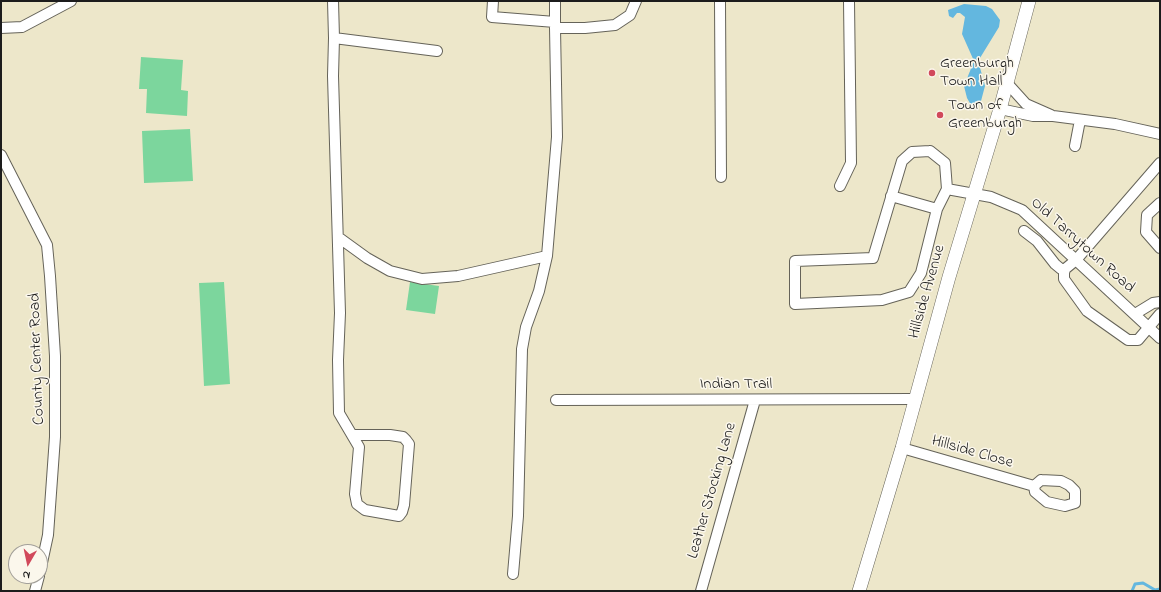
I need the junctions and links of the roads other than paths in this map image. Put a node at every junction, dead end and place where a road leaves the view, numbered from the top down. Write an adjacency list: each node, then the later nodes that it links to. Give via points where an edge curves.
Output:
1 (71, 1): 11 (street, via 22,27)
2 (333, 1): 12 (street)
3 (494, 1): 10 (street, via 492,17)
4 (551, 1): 5 (street)
5 (555, 1): 10 (street)
6 (636, 1): 10 (street, via 630,15 615,25 585,28)
7 (720, 1): 22 (street)
8 (849, 1): 23 (street, via 851,164)
9 (1029, 1): 14 (main road, Hillside Avenue)
10 (555, 25): 32 (street, via 557,137)
11 (1, 28)
12 (334, 38): 13 (street); 30 (street)
13 (437, 51)
14 (1007, 83): 15 (main road, Hillside Avenue); 16 (street, via 1026,104)
15 (1000, 109): 16 (street, via 1033,116); 25 (main road, Hillside Avenue)
16 (1053, 116): 17 (street)
17 (1080, 120): 18 (street, via 1115,124); 19 (street)
18 (1160, 134)
19 (1075, 146)
20 (3, 161): 46 (street, County Center Road, via 47,245 55,356 55,437)
21 (1160, 163): 33 (street)
22 (721, 177)
23 (840, 186)
24 (946, 189): 25 (street, Old Tarrytown Road); 26 (street, via 945,163 930,151 912,152 902,161); 28 (street)
25 (975, 194): 33 (street, Old Tarrytown Road, via 991,197 1022,210); 40 (main road, Hillside Avenue)
26 (891, 196): 28 (street); 28 (street, via 873,258 795,261 795,304 882,300 909,292 921,273)
27 (1160, 203): 31 (street, via 1147,215 1146,232)
28 (937, 209)
29 (1024, 231): 34 (street, via 1055,264)
30 (338, 237): 32 (street, via 390,271 422,279 458,276); 43 (street, via 339,413)
31 (1160, 248)
32 (547, 256): 47 (street, via 522,349 518,516)
33 (1076, 260): 34 (street); 36 (street, Old Tarrytown Road)
34 (1065, 269): 38 (street, via 1064,279 1094,318 1133,341 1138,340)
35 (1160, 302): 36 (street, via 1153,303)
36 (1135, 314): 38 (street, Old Tarrytown Road)
37 (1160, 314): 38 (street)
38 (1149, 328): 39 (street, Old Tarrytown Road)
39 (1160, 338)
40 (915, 399): 42 (street, Indian Trail); 44 (main road, Hillside Avenue)
41 (556, 400): 42 (street, Indian Trail)
42 (755, 400): 48 (street, Leather Stocking Lane)
43 (352, 435): 43 (street, via 359,447 355,494 357,504 365,510 399,516 404,505 409,444 403,437 390,434)
44 (902, 448): 45 (street, Hillside Close); 49 (main road, Hillside Avenue)
45 (1034, 486)
46 (46, 544)
47 (513, 574)
48 (701, 591)
49 (859, 591)

